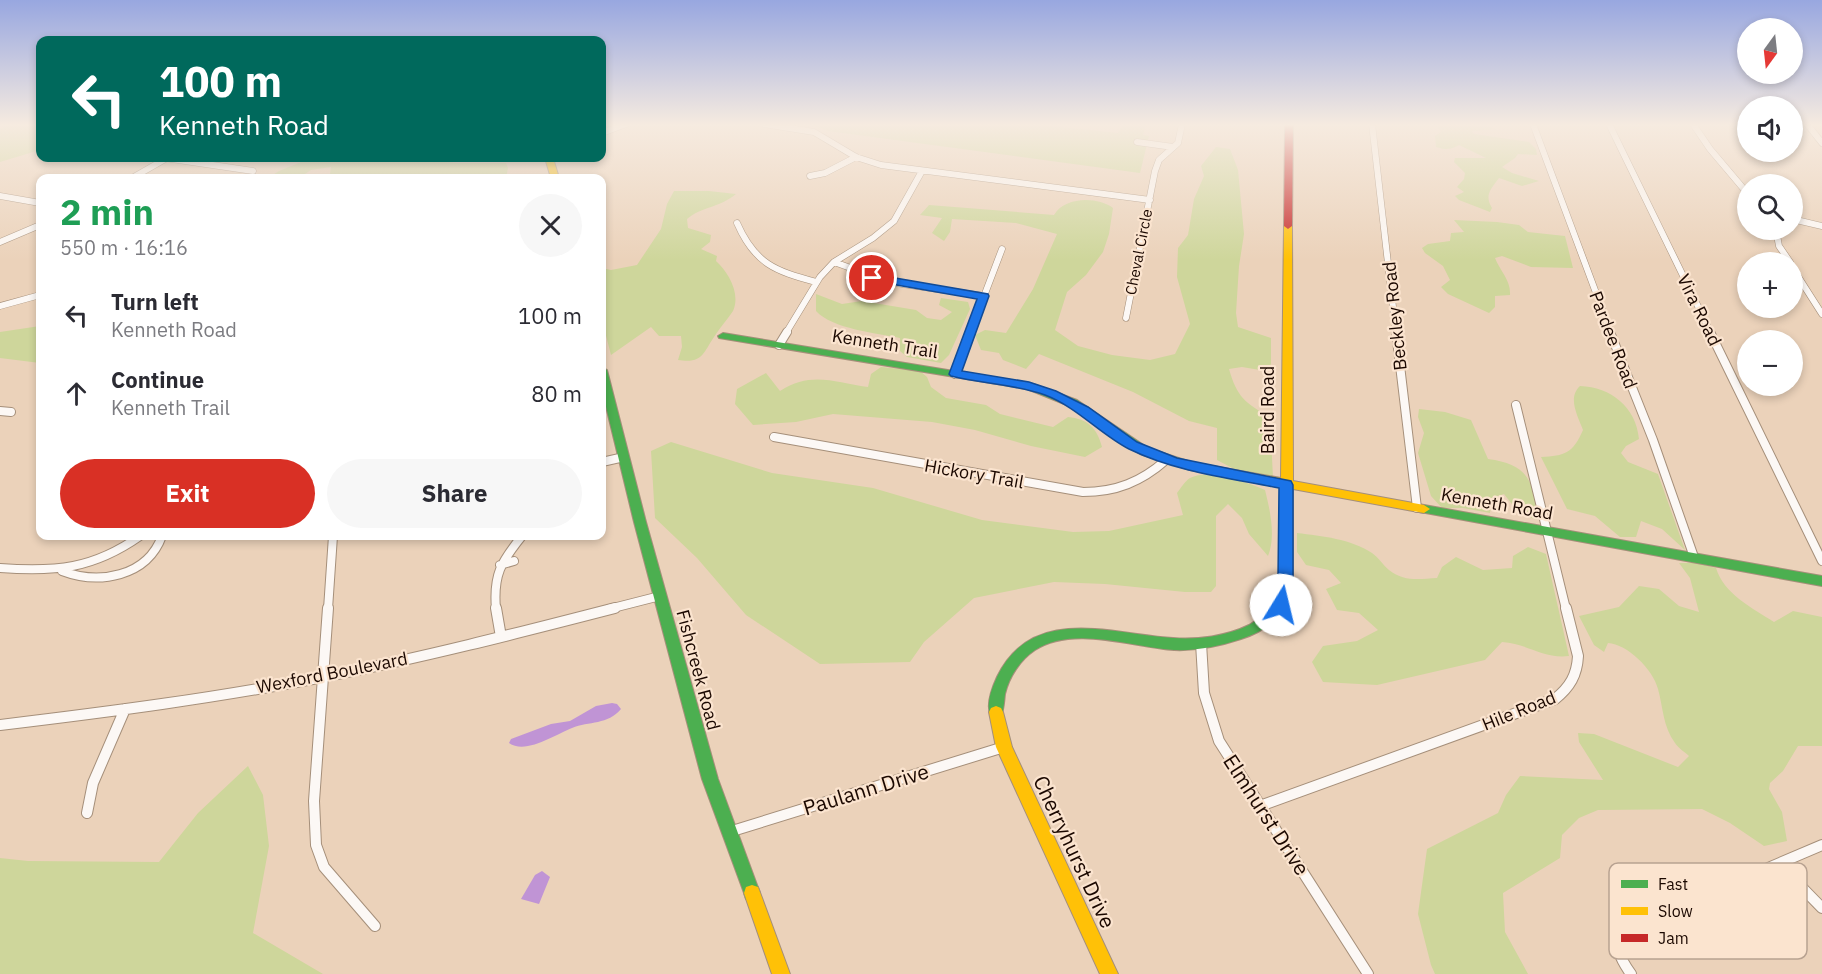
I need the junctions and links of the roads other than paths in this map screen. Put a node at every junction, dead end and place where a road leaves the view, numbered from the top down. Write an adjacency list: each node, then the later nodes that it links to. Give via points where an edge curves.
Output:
1 (243, 169): 10 (street)
2 (832, 169): 12 (street)
3 (912, 169): 11 (street)
4 (1157, 169): 15 (street, Cheval Circle)
5 (1289, 169): 42 (street, Baird Road)
6 (1377, 169): 43 (street, Beckley Road)
7 (1550, 169): 49 (street, Pardee Road)
8 (1631, 169): 51 (street, Vira Road)
9 (1727, 169): 13 (street)
10 (253, 171)
11 (922, 171): 15 (street); 23 (street, via 894,221)
12 (810, 176)
13 (1737, 181)
14 (0, 196): 16 (street)
15 (1150, 200): 30 (street, Cheval Circle)
16 (36, 202)
17 (1803, 222): 19 (street)
18 (737, 223): 24 (street, via 750,250 763,263)
19 (1822, 226)
20 (36, 227): 21 (street)
21 (0, 242)
22 (1002, 249): 27 (street)
23 (834, 262): 24 (street); 27 (street, via 889,282)
24 (816, 282): 32 (street)
25 (1803, 284): 29 (street)
26 (36, 296): 28 (street)
27 (984, 296): 33 (street)
28 (0, 306)
29 (1822, 314)
30 (1126, 318)
31 (723, 336): 32 (street, Kenneth Trail)
32 (779, 345): 33 (street, Kenneth Trail)
33 (955, 374): 40 (street, Kenneth Trail, via 1052,393 1084,410 1132,445)
34 (606, 386): 39 (street, Fishcreek Road)
35 (1516, 405): 44 (street, Hile Road)
36 (0, 411): 37 (street)
37 (11, 412)
38 (774, 437): 40 (street, Hickory Trail, via 1083,492 1127,487 1143,480)
39 (624, 457): 41 (street); 56 (street, Fishcreek Road)
40 (1166, 460): 42 (street, Kenneth Road)
41 (606, 461)
42 (1286, 485): 43 (street, Kenneth Road); 58 (street, Baird Road, via 1286,578 1281,605 1276,614 1252,630)
43 (1417, 508): 44 (street, Kenneth Road)
44 (1548, 531): 49 (street, Kenneth Road); 63 (street, Hile Road, via 1578,656 1574,679 1563,693 1548,703)
45 (134, 540): 54 (street, via 105,558)
46 (161, 540): 54 (street, via 154,552 121,573 94,579)
47 (333, 540): 59 (street)
48 (519, 540): 52 (street)
49 (1694, 557): 55 (street, Kenneth Road)
50 (514, 561): 52 (street)
51 (1822, 561)
52 (500, 565): 57 (street, via 496,584)
53 (0, 568): 54 (street)
54 (58, 570)
55 (1822, 581)
56 (660, 596): 57 (street, Wexford Boulevard); 65 (street, Fishcreek Road, via 710,778)
57 (501, 637): 59 (street, Wexford Boulevard)
58 (1201, 643): 62 (street, Baird Road, via 1146,641 1085,632 1046,639 1015,660 998,688 996,723); 63 (street, Elmhurst Drive, via 1201,684 1212,726)
59 (322, 677): 60 (street, Wexford Boulevard); 70 (street, via 314,801 316,845 324,867)
60 (125, 710): 61 (street, Wexford Boulevard); 64 (street, via 93,783)
61 (0, 725)
62 (1004, 747): 65 (street, Paulann Drive); 73 (street, Cherryhurst Drive)
63 (1260, 806): 74 (street, Elmhurst Drive)
64 (87, 813)
65 (729, 832): 72 (street, Fishcreek Road)
66 (1822, 844): 67 (street)
67 (1781, 863)
68 (1807, 893): 69 (street)
69 (1822, 908)
70 (375, 926)
71 (1622, 959): 75 (street)
72 (781, 974)
73 (1109, 974)
74 (1368, 974)
75 (1630, 974)

